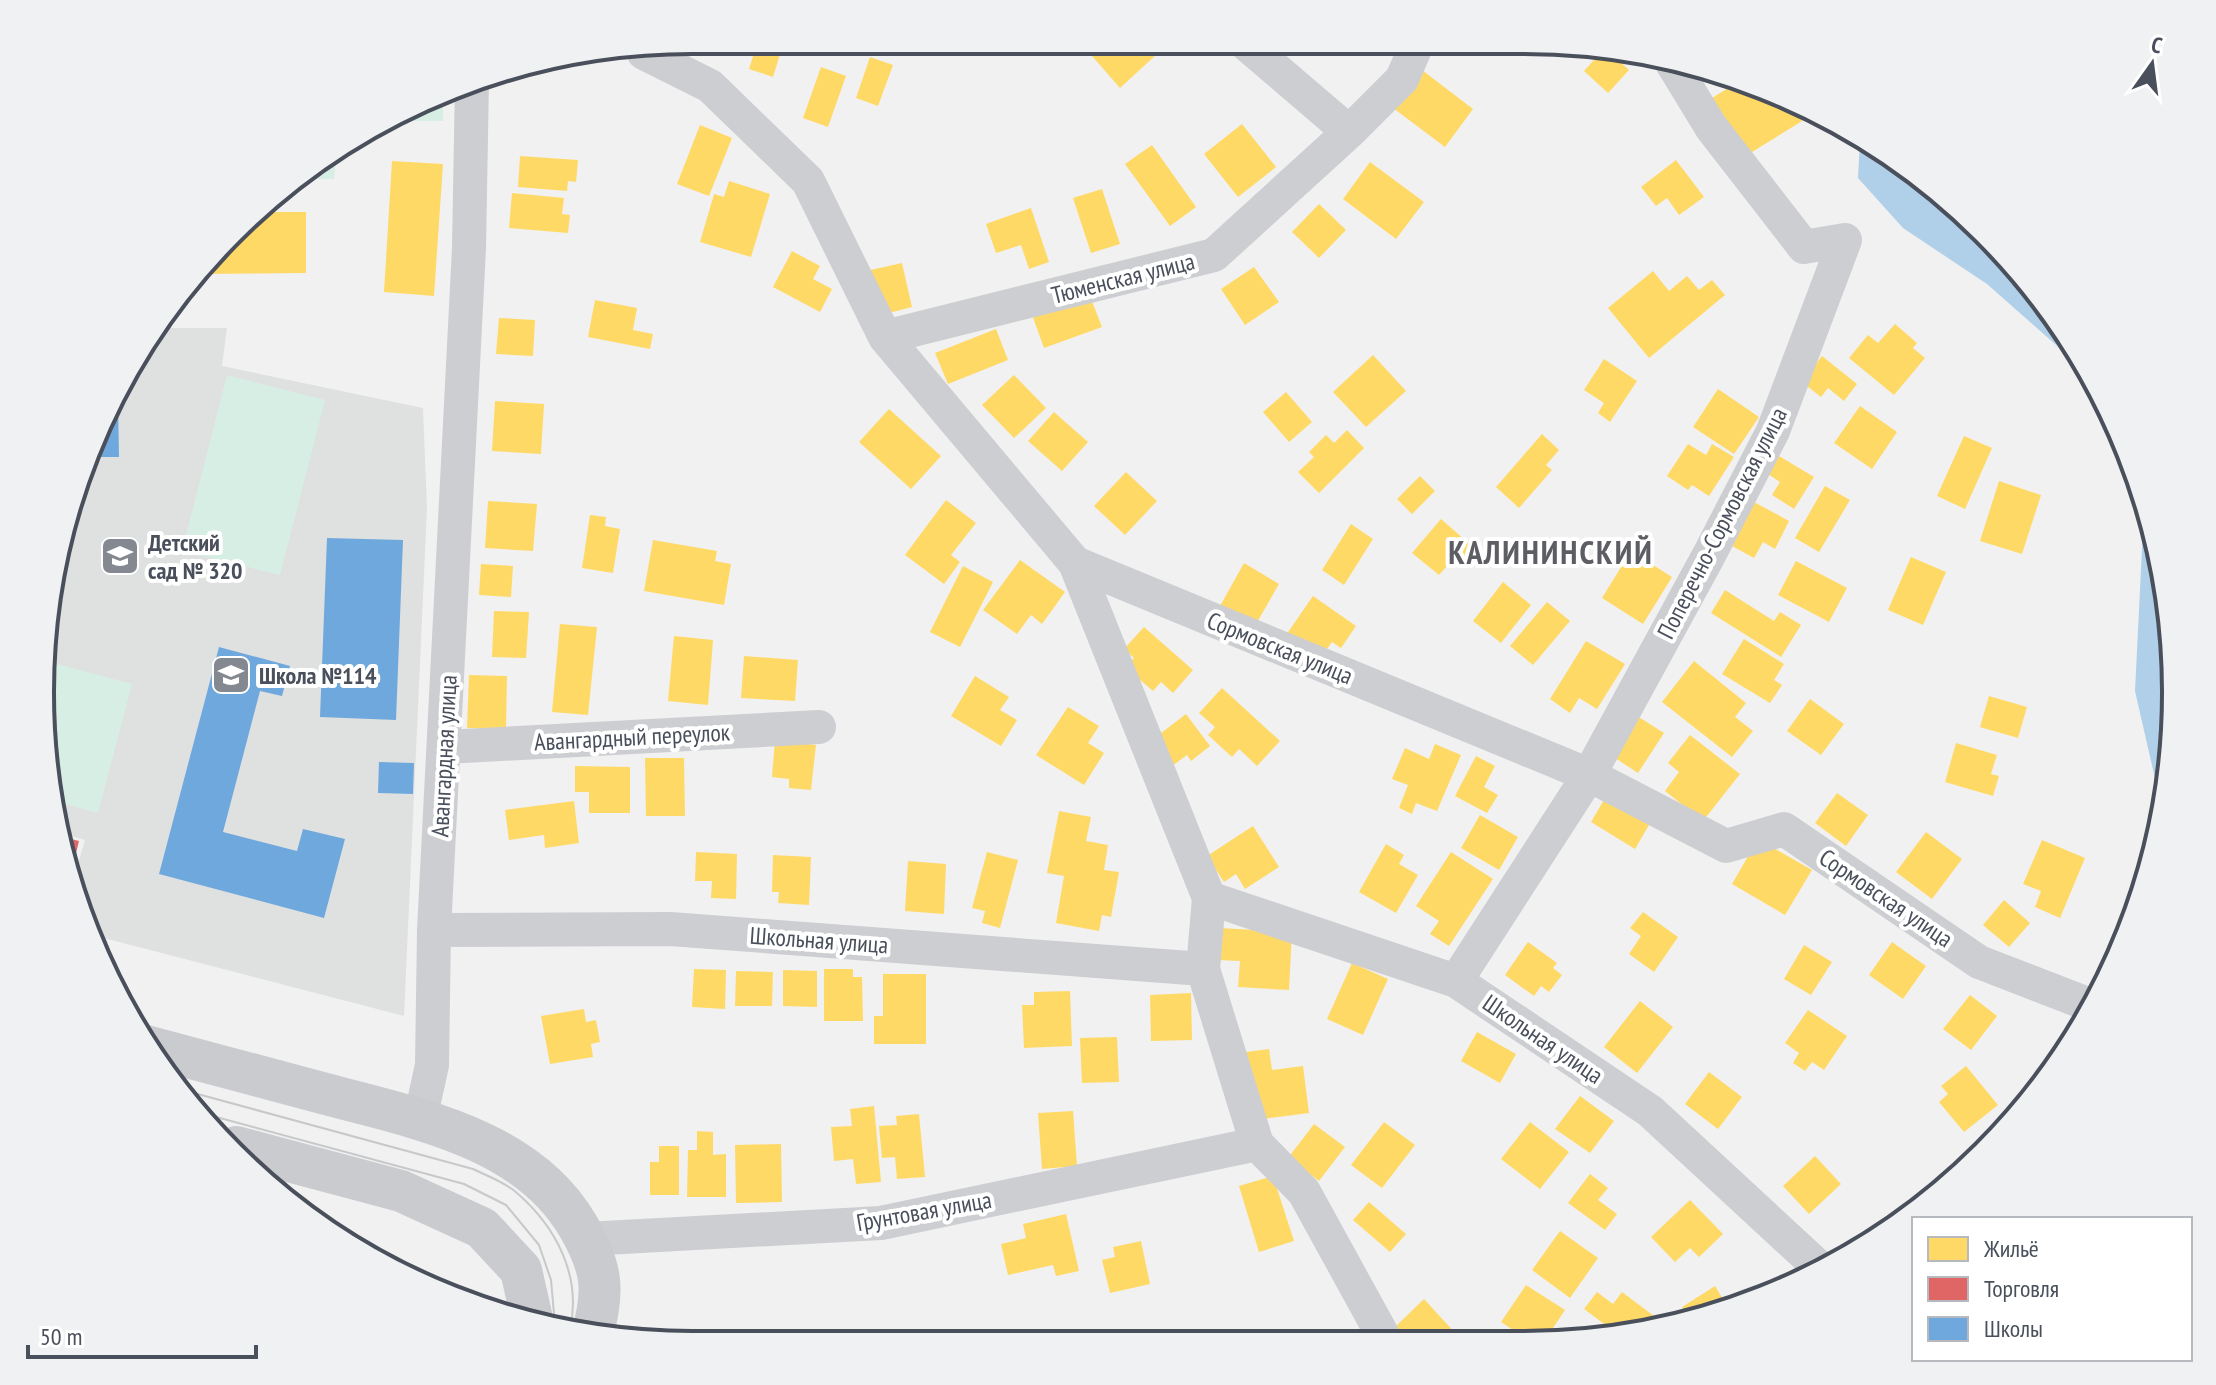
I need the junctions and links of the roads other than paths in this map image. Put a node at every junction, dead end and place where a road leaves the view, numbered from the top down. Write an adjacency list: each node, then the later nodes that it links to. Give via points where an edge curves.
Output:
1 (1258, 54): 6 (street)
2 (1413, 54): 6 (street, Тюменская улица, via 1402,79)
3 (648, 55): 7 (street, Сормовская улица, via 710,86 808,181)
4 (1678, 73): 11 (street, Поперечно-Сормовская улица, via 1711,127 1804,247 1845,240 1773,431)
5 (472, 94): 10 (street, Авангардная улица)
6 (1349, 132): 7 (street, Тюменская улица, via 1214,255)
7 (885, 337): 8 (street, Сормовская улица)
8 (1075, 563): 11 (street, Сормовская улица); 12 (street)
9 (819, 727): 10 (street, Авангардный переулок)
10 (445, 747): 13 (street, Авангардная улица)
11 (1589, 775): 15 (street, Поперечно-Сормовская улица); 16 (street, Сормовская улица, via 1726,846 1784,829 1979,962)
12 (1209, 898): 14 (street); 15 (street, Школьная улица)
13 (434, 930): 14 (street, Школьная улица, via 670,929); 18 (street, Авангардная улица, via 432,1065)
14 (1203, 969): 19 (street)
15 (1456, 981): 22 (street, Школьная улица, via 1650,1111)
16 (2082, 1002)
17 (165, 1051): 18 (main road)
18 (420, 1120): 21 (main road, via 481,1142 531,1171 565,1204)
19 (1257, 1144): 21 (street, Грунтовая улица, via 881,1223); 25 (street, via 1304,1192)
20 (247, 1150): 23 (main road, via 401,1191 482,1228 521,1270)
21 (586, 1239): 24 (main road, via 599,1271)
22 (1813, 1261)
23 (530, 1310)
24 (595, 1324)
25 (1380, 1331)

